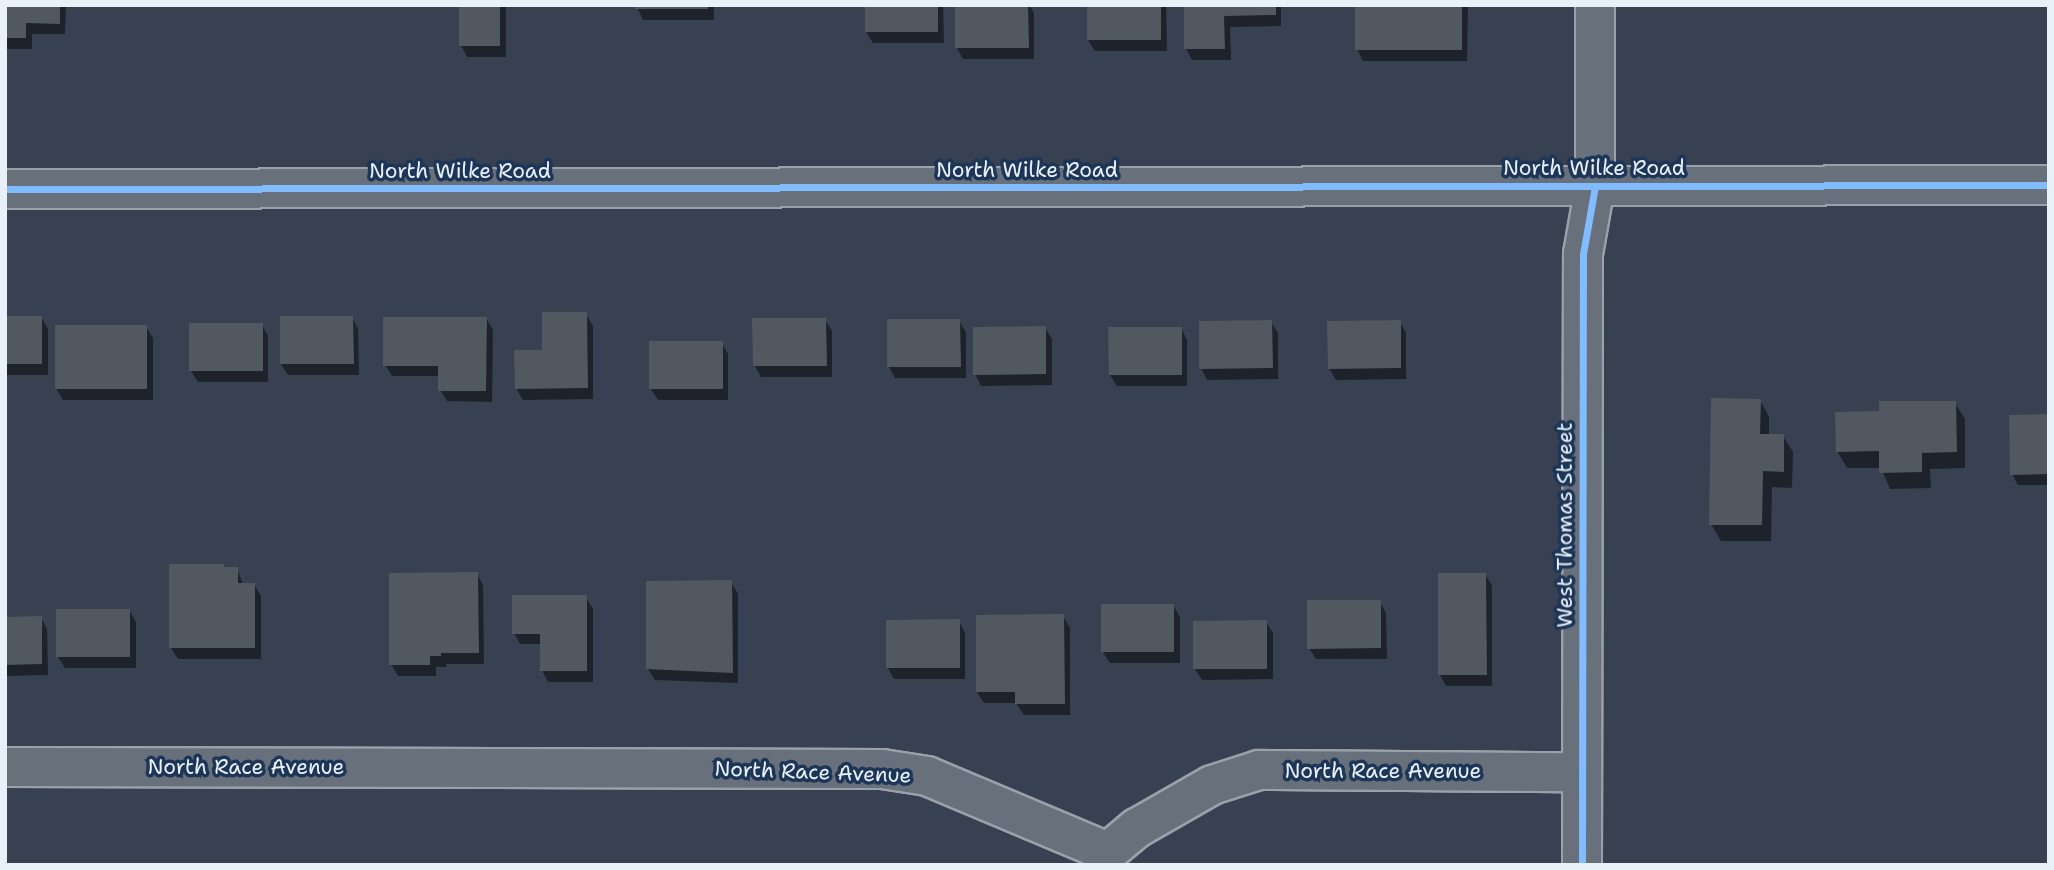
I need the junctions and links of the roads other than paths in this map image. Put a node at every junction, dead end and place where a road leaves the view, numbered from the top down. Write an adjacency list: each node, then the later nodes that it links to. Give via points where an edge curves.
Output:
1 (1595, 5): 3 (street, West Thomas Street)
2 (2049, 185): 3 (street, North Wilke Road)
3 (1595, 186): 4 (street, North Wilke Road); 6 (street, West Thomas Street, via 1583,254)
4 (5, 189)
5 (5, 767): 7 (street, North Race Avenue, via 882,769 928,776)
6 (1583, 772): 7 (street, North Race Avenue, via 1259,770 1212,785 1137,828); 8 (street, West Thomas Street)
7 (1105, 859)
8 (1582, 865)

